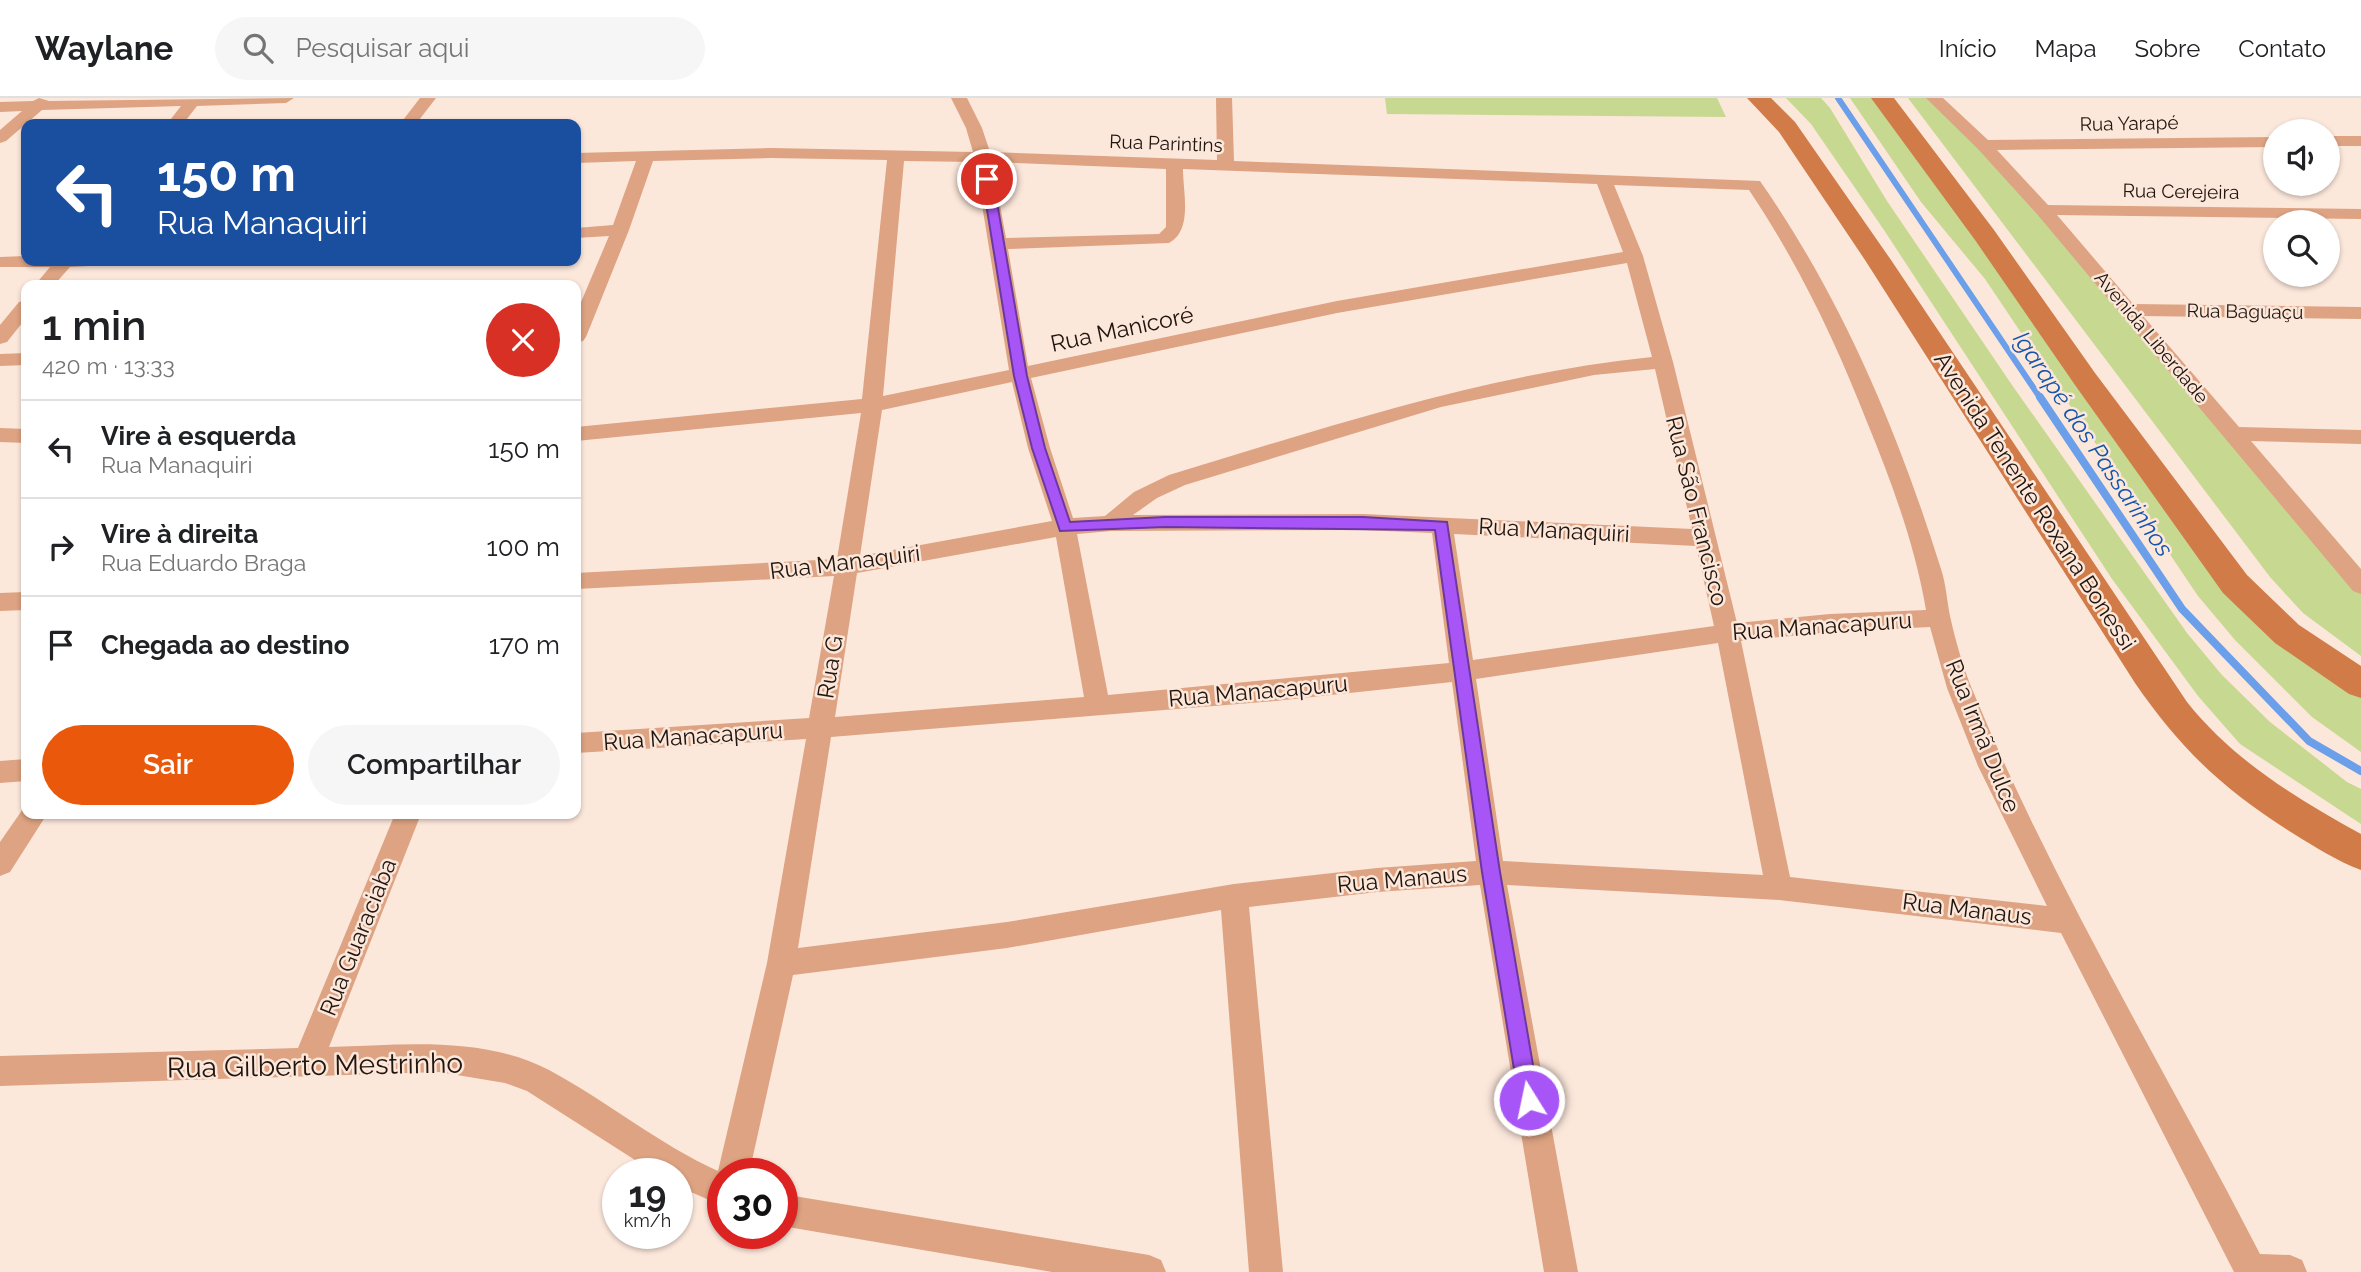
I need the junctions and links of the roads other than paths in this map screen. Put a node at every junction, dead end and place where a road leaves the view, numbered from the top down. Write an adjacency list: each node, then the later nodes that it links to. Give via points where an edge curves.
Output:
1 (286, 98): 8 (street)
2 (428, 98): 13 (street)
3 (959, 98): 22 (street)
4 (1224, 98): 25 (street)
5 (1758, 98): 74 (street, Avenida Tenente Roxana Bonessi, via 1787,127 2184,724 2234,772 2289,814)
6 (1882, 98): 66 (street, via 2235,584 2287,634)
7 (1934, 98): 19 (street, Avenida Liberdade)
8 (194, 99): 9 (street); 12 (street)
9 (42, 102): 10 (street); 11 (street)
10 (0, 107)
11 (22, 119)
12 (180, 119)
13 (412, 119)
14 (21, 120): 15 (street)
15 (0, 138)
16 (2340, 141): 17 (street)
17 (2361, 141)
18 (2263, 142): 19 (street, Rua Yarapé)
19 (1984, 145): 28 (street, Avenida Liberdade)
20 (896, 155): 21 (street, Rua Parintins); 22 (street, Rua Parintins); 48 (street, Rua G)
21 (646, 156): 23 (street, Rua Parintins); 30 (street)
22 (983, 157): 24 (street, Rua Parintins); 32 (street)
23 (581, 158)
24 (1174, 165): 25 (street, Rua Parintins); 32 (street, via 1175,228 1163,239)
25 (1226, 166): 26 (street, Rua Parintins)
26 (1604, 181): 27 (street, Rua Parintins); 33 (street, Rua São Francisco)
27 (1754, 185): 63 (street, Rua Irmã Dulce, via 1830,311 1858,373 1899,474 1931,574)
28 (2043, 210): 29 (street, Rua Cerejeira); 40 (street, Avenida Liberdade)
29 (2361, 214)
30 (620, 230): 31 (street); 38 (street)
31 (581, 233)
32 (999, 244): 47 (street)
33 (1634, 256): 46 (street, Rua São Francisco); 47 (street, Rua Manicoré, via 1350,305)
34 (0, 262): 35 (street)
35 (21, 262)
36 (60, 266): 37 (street)
37 (48, 280)
38 (585, 289): 39 (street)
39 (581, 310)
40 (2130, 310): 42 (street, Rua Baguaçu); 50 (street, Avenida Liberdade)
41 (21, 312): 43 (street)
42 (2361, 313)
43 (0, 338)
44 (21, 359): 45 (street)
45 (0, 360)
46 (1662, 362): 54 (street, via 1594,369 1438,401 1177,480 1130,503); 57 (street, Rua São Francisco)
47 (1020, 376): 48 (street, Rua Manicoré); 56 (street)
48 (872, 405): 49 (street, Rua Manicoré); 58 (street, Rua G)
49 (581, 434)
50 (2234, 434): 53 (street); 60 (street, Avenida Liberdade)
51 (0, 435): 52 (street)
52 (21, 436)
53 (2361, 437)
54 (1111, 523): 55 (street, Rua Manaquiri); 56 (street, Rua Manaquiri)
55 (1442, 525): 57 (street, Rua Manaquiri); 65 (street)
56 (1065, 527): 58 (street, Rua Manaquiri); 67 (street)
57 (1703, 538): 64 (street, Rua São Francisco)
58 (846, 566): 59 (street, Rua Manaquiri); 68 (street, Rua G)
59 (581, 581)
60 (2361, 585)
61 (21, 601): 62 (street)
62 (0, 603)
63 (1939, 618): 64 (street, Rua Manacapuru); 79 (street, Rua Irmã Dulce, via 1959,688 1991,766)
64 (1728, 633): 65 (street, Rua Manacapuru); 77 (street, Rua São Francisco)
65 (1464, 671): 67 (street, Rua Manacapuru); 76 (street)
66 (2361, 684)
67 (1098, 705): 68 (street, Rua Manacapuru)
68 (820, 728): 69 (street, Rua Manacapuru); 80 (street, Rua G)
69 (581, 743)
70 (21, 770): 71 (street)
71 (0, 772)
72 (31, 819): 75 (street)
73 (406, 819): 81 (street, Rua Guaraciaba)
74 (2361, 853)
75 (0, 864)
76 (1491, 872): 77 (street, Rua Manaus); 78 (street, Rua Manaus); 89 (street)
77 (1779, 888): 79 (street, Rua Manaus)
78 (1234, 896): 80 (street, Rua Manaus, via 1007,936); 88 (street)
79 (2068, 921): 86 (street, Rua Irmã Dulce)
80 (781, 963): 83 (street, Rua G)
81 (308, 1061): 82 (street, Rua Gilberto Mestrinho); 84 (street, Rua Gilberto Mestrinho, via 439,1058 505,1068 537,1080 679,1170)
82 (0, 1071)
83 (737, 1158)
84 (707, 1183)
85 (798, 1213): 87 (street)
86 (2252, 1271): 90 (street)
87 (1149, 1272)
88 (1266, 1272)
89 (1561, 1272)
90 (2290, 1272)

